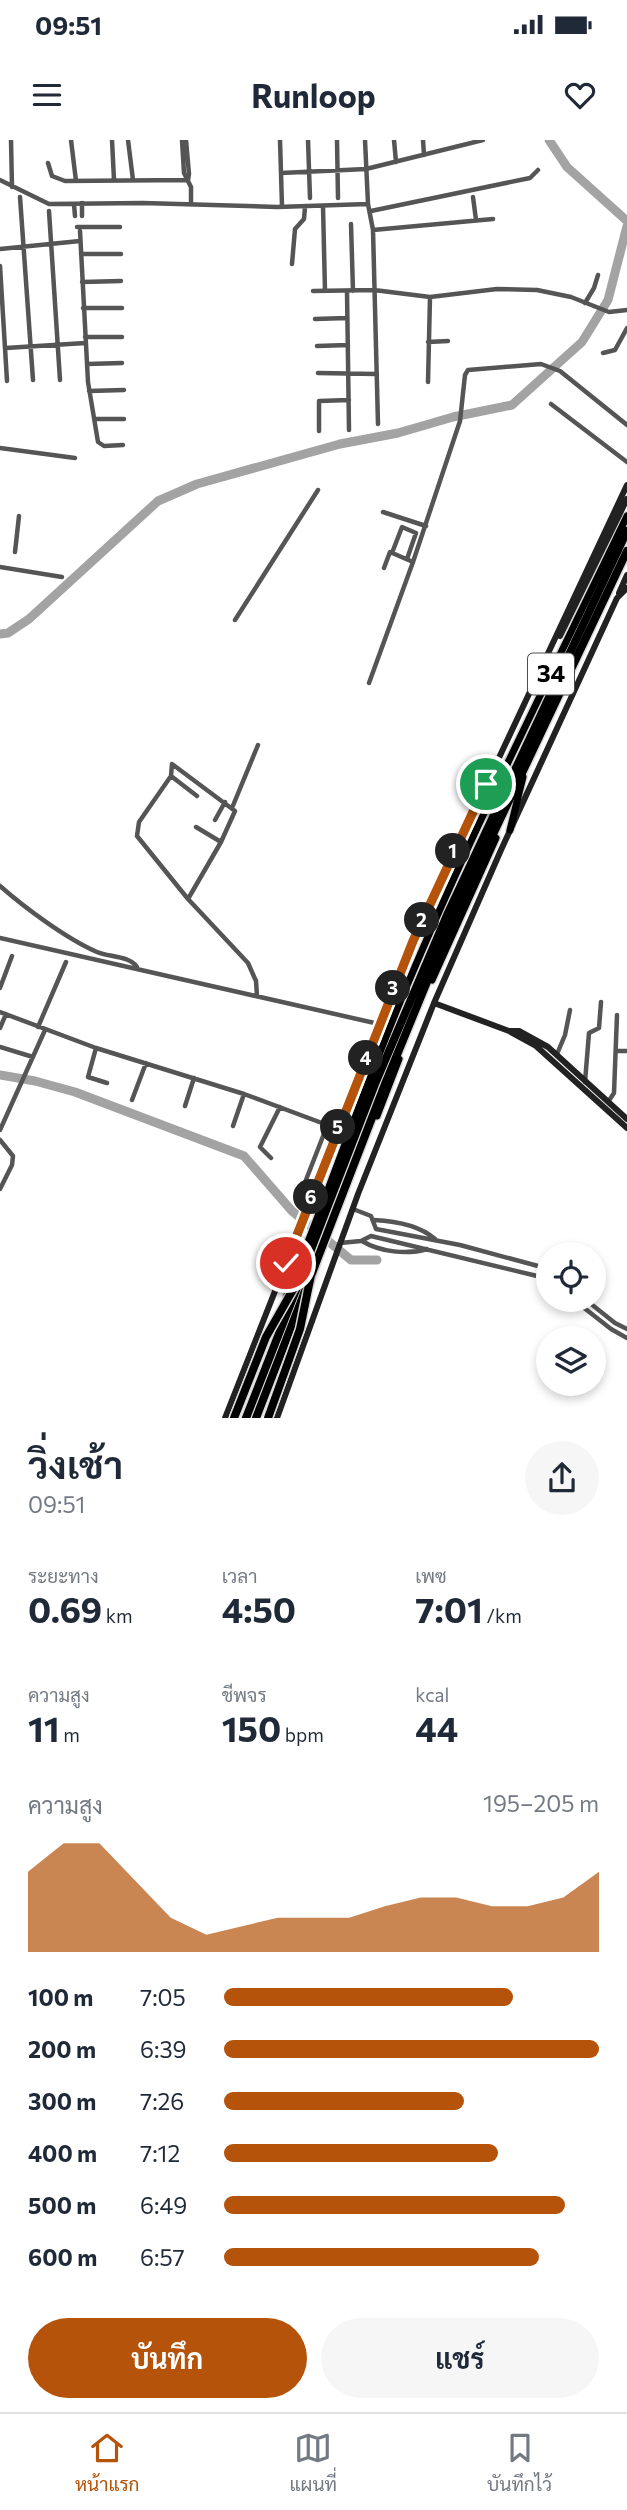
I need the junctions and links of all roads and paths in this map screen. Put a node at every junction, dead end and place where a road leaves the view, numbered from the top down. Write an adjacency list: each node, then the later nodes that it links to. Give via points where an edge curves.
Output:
1 (11, 140): 28 (street)
2 (71, 140): 27 (street)
3 (112, 140): 24 (street)
4 (128, 140): 25 (street)
5 (184, 140): 26 (street)
6 (280, 140): 22 (street)
7 (308, 140): 21 (street)
8 (337, 140): 19 (street)
9 (365, 140): 18 (street)
10 (394, 140): 16 (street)
11 (423, 140): 15 (street)
12 (453, 140): 14 (street)
13 (482, 140): 14 (street)
14 (454, 148): 15 (street)
15 (424, 155): 16 (street)
16 (396, 162): 18 (street)
17 (48, 163): 27 (street, via 54,177)
18 (366, 169): 19 (street); 36 (street)
19 (338, 170): 21 (street); 32 (street)
20 (538, 170): 41 (street, via 530,178)
21 (309, 172): 22 (street); 31 (street)
22 (281, 173): 37 (street)
23 (0, 180): 28 (street)
24 (114, 180): 25 (street); 27 (street)
25 (132, 180): 26 (street)
26 (188, 180): 35 (street)
27 (76, 181)
28 (12, 187): 34 (street, via 43,202)
29 (20, 197): 50 (street)
30 (473, 197): 43 (street)
31 (310, 198)
32 (338, 198)
33 (82, 203): 34 (street); 35 (street); 44 (street)
34 (74, 204): 44 (street)
35 (191, 204): 37 (street)
36 (368, 204): 39 (street); 41 (street)
37 (282, 206): 38 (street)
38 (305, 206): 39 (street); 54 (street, via 304,219 295,227)
39 (323, 206): 61 (street)
40 (48, 211): 49 (street)
41 (371, 211): 47 (street)
42 (494, 219): 43 (street)
43 (476, 220): 47 (street)
44 (79, 223): 46 (street); 48 (street)
45 (351, 224): 62 (street)
46 (120, 227)
47 (373, 230): 59 (street)
48 (80, 242): 49 (street); 52 (street)
49 (51, 243): 50 (street); 75 (street)
50 (24, 246): 51 (street); 77 (street)
51 (0, 249)
52 (81, 254): 53 (street); 58 (street)
53 (121, 254)
54 (292, 264)
55 (0, 267): 79 (street)
56 (598, 275): 64 (street)
57 (121, 281): 58 (street)
58 (82, 282): 66 (street)
59 (374, 290): 62 (street); 63 (street); 84 (street)
60 (313, 291): 61 (street)
61 (325, 291): 62 (street)
62 (350, 291): 68 (street)
63 (430, 297): 64 (street, via 515,289); 74 (street)
64 (585, 303): 67 (street, via 609,313)
65 (122, 307): 66 (street)
66 (83, 308): 72 (street)
67 (627, 310)
68 (347, 318): 69 (street); 76 (street)
69 (316, 319)
70 (627, 328): 80 (street, via 615,350)
71 (122, 337): 72 (street)
72 (85, 340): 75 (street); 82 (street)
73 (448, 341): 74 (street)
74 (428, 342): 89 (street)
75 (58, 345): 77 (street); 87 (street)
76 (348, 345): 78 (street); 85 (street)
77 (31, 346): 79 (street); 86 (street)
78 (317, 346)
79 (6, 348): 88 (street)
80 (603, 353)
81 (122, 363): 82 (street)
82 (87, 364): 91 (street)
83 (318, 373): 85 (street)
84 (376, 374): 85 (street); 96 (street)
85 (348, 375): 92 (street)
86 (33, 380)
87 (60, 380)
88 (8, 381)
89 (428, 382)
90 (124, 390): 91 (street)
91 (89, 391): 94 (street)
92 (349, 400): 98 (street); 99 (street, via 319,401)
93 (551, 404): 103 (street)
94 (94, 419): 95 (street); 100 (street, via 99,444)
95 (124, 419)
96 (378, 424)
97 (627, 425): 110 (street, via 547,365 468,370 460,421)
98 (349, 430)
99 (319, 431)
100 (123, 445)
101 (0, 448): 102 (street)
102 (75, 458)
103 (627, 463)
104 (627, 485): 125 (main road, 34)
105 (318, 490): 124 (street)
106 (627, 499): 108 (main road)
107 (383, 512): 110 (street)
108 (624, 513): 125 (main road); 136 (highway, 34)
109 (19, 516): 113 (street)
110 (426, 526): 117 (street)
111 (627, 531): 193 (highway, via 441,927 375,1084)
112 (627, 551): 193 (highway, via 452,921)
113 (15, 552)
114 (392, 553): 116 (street); 116 (street, via 402,527 416,533); 119 (street)
115 (627, 558): 130 (highway, 34)
116 (407, 559): 117 (street)
117 (413, 562): 126 (street)
118 (0, 567): 121 (street)
119 (384, 568)
120 (627, 575): 123 (main road)
121 (62, 577)
122 (627, 588): 123 (main road, 34)
123 (617, 598): 137 (main road, 34)
124 (235, 620)
125 (538, 677): 128 (main road, 34)
126 (369, 683)
127 (258, 745): 133 (street)
128 (492, 773): 136 (highway); 152 (main road, 34)
129 (171, 776): 131 (street); 132 (street, via 173,764); 140 (street, via 139,822 137,836)
130 (523, 776): 137 (highway); 200 (highway, 34, via 424,998)
131 (197, 796)
132 (225, 802): 133 (street); 134 (street)
133 (232, 808): 138 (street, via 235,814)
134 (215, 820)
135 (196, 827): 138 (street)
136 (475, 831): 202 (highway, 34, via 405,991)
137 (510, 831): 148 (main road, 34)
138 (221, 842): 140 (street)
139 (0, 886): 144 (street, via 83,945 133,962)
140 (188, 899): 146 (street, via 248,963)
141 (0, 938): 144 (street)
142 (12, 956): 145 (street)
143 (66, 962): 153 (street)
144 (137, 968): 146 (street)
145 (0, 988)
146 (257, 996): 152 (street)
147 (601, 1002): 165 (street, via 599,1028 589,1033)
148 (434, 1003): 156 (main road); 182 (main road, 34)
149 (570, 1010): 161 (street)
150 (3, 1013): 153 (street); 154 (street)
151 (617, 1016): 159 (street)
152 (379, 1024): 176 (main road, 34)
153 (38, 1027): 155 (street)
154 (0, 1028)
155 (45, 1030): 158 (street); 162 (street)
156 (509, 1031): 161 (main road, via 538,1040); 175 (main road, via 546,1053)
157 (0, 1047): 162 (street)
158 (96, 1048): 163 (street); 166 (street, via 88,1077)
159 (616, 1051): 160 (street); 169 (street, via 614,1093)
160 (627, 1051)
161 (557, 1054): 165 (main road)
162 (33, 1057): 177 (street)
163 (146, 1063): 164 (street); 168 (street)
164 (194, 1078): 167 (street); 170 (street)
165 (585, 1082): 169 (main road)
166 (107, 1083)
167 (244, 1094): 171 (street); 173 (street)
168 (132, 1100)
169 (608, 1101): 172 (main road)
170 (185, 1106)
171 (280, 1107): 174 (street); 179 (street, via 260,1147)
172 (627, 1119)
173 (233, 1126)
174 (327, 1126): 176 (street); 181 (street, via 303,1185)
175 (627, 1128)
176 (338, 1129): 181 (main road, 34)
177 (0, 1130)
178 (0, 1140): 180 (street, via 13,1156)
179 (271, 1158)
180 (0, 1189)
181 (312, 1195): 201 (main road, 34)
182 (353, 1209): 183 (street); 188 (main road, 34)
183 (373, 1220): 184 (street); 186 (street, via 407,1225)
184 (376, 1229): 185 (street); 186 (street)
185 (371, 1236): 187 (street); 189 (street)
186 (435, 1239): 190 (street)
187 (361, 1241): 188 (street); 189 (street, via 382,1250)
188 (340, 1243): 199 (main road, 34)
189 (428, 1248): 192 (street)
190 (508, 1258): 191 (street); 192 (street)
191 (536, 1265)
192 (505, 1267): 194 (street)
193 (307, 1273): 202 (highway, bridge, via 273,1323); 203 (highway, bridge); 204 (highway, bridge); 205 (highway, bridge, via 300,1329)
194 (536, 1276)
195 (589, 1312): 198 (street)
196 (601, 1312): 197 (street)
197 (627, 1329)
198 (627, 1338)
199 (299, 1354): 200 (main road); 206 (main road, 34)
200 (280, 1364): 204 (highway, 34)
201 (225, 1418)
202 (234, 1418)
203 (246, 1418)
204 (258, 1418)
205 (268, 1418)
206 (276, 1418)

